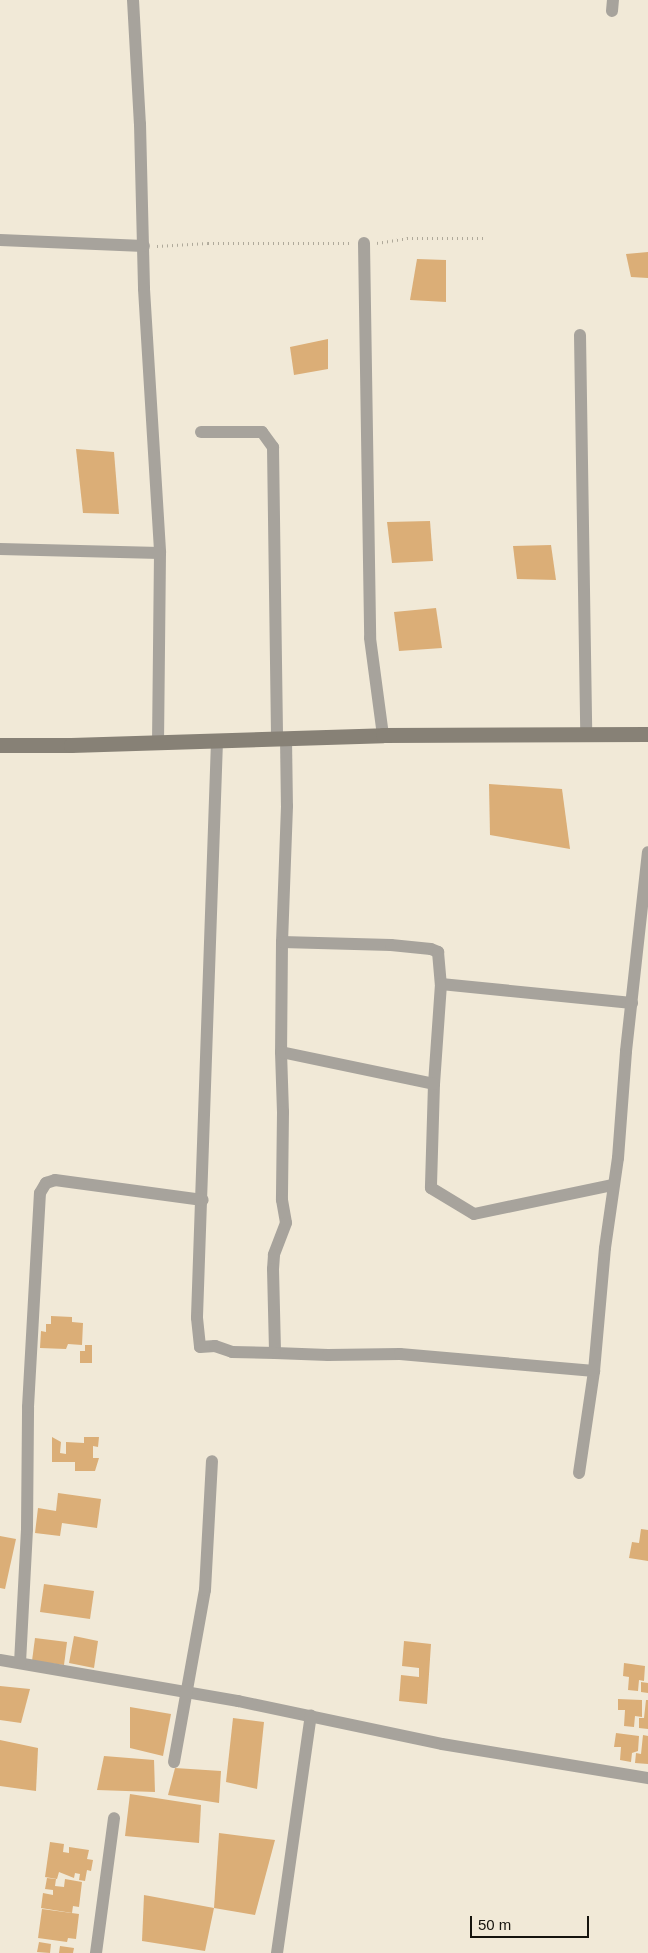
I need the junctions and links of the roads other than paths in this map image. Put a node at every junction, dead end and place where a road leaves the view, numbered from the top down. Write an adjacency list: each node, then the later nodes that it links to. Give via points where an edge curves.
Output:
1 (132, 0): 4 (street)
2 (0, 240): 4 (street)
3 (364, 243): 10 (street, via 370,638)
4 (144, 246): 8 (street)
5 (580, 335): 11 (street)
6 (201, 432): 12 (street, via 262,432 274,447)
7 (0, 549): 8 (street)
8 (160, 553): 14 (street)
9 (648, 734): 11 (main road)
10 (383, 735): 11 (main road); 12 (main road)
11 (586, 735)
12 (281, 738): 13 (main road); 18 (street, via 287,806)
13 (217, 741): 14 (main road); 24 (street)
14 (158, 742): 15 (main road)
15 (0, 745)
16 (648, 852): 17 (street)
17 (645, 905): 20 (street)
18 (282, 942): 19 (street, via 391,945 435,950 438,952); 21 (street)
19 (441, 984): 20 (street); 22 (street)
20 (632, 1003): 23 (street)
21 (281, 1052): 22 (street); 25 (street, via 282,1200 286,1223 274,1255)
22 (434, 1084): 23 (street, via 431,1188 474,1214)
23 (613, 1185): 26 (street)
24 (203, 1200): 25 (street, via 197,1282 200,1347); 30 (street, via 55,1180 46,1183 40,1193 28,1407 27,1529)
25 (274, 1353): 26 (street, via 400,1354)
26 (594, 1371): 28 (street)
27 (212, 1461): 31 (street, via 205,1590)
28 (578, 1473)
29 (0, 1660): 30 (street)
30 (20, 1663): 31 (street)
31 (186, 1692): 32 (street); 33 (street)
32 (311, 1715): 34 (street, via 442,1744); 37 (street)
33 (174, 1762)
34 (648, 1778)
35 (114, 1818): 36 (street)
36 (96, 1953)
37 (277, 1953)

